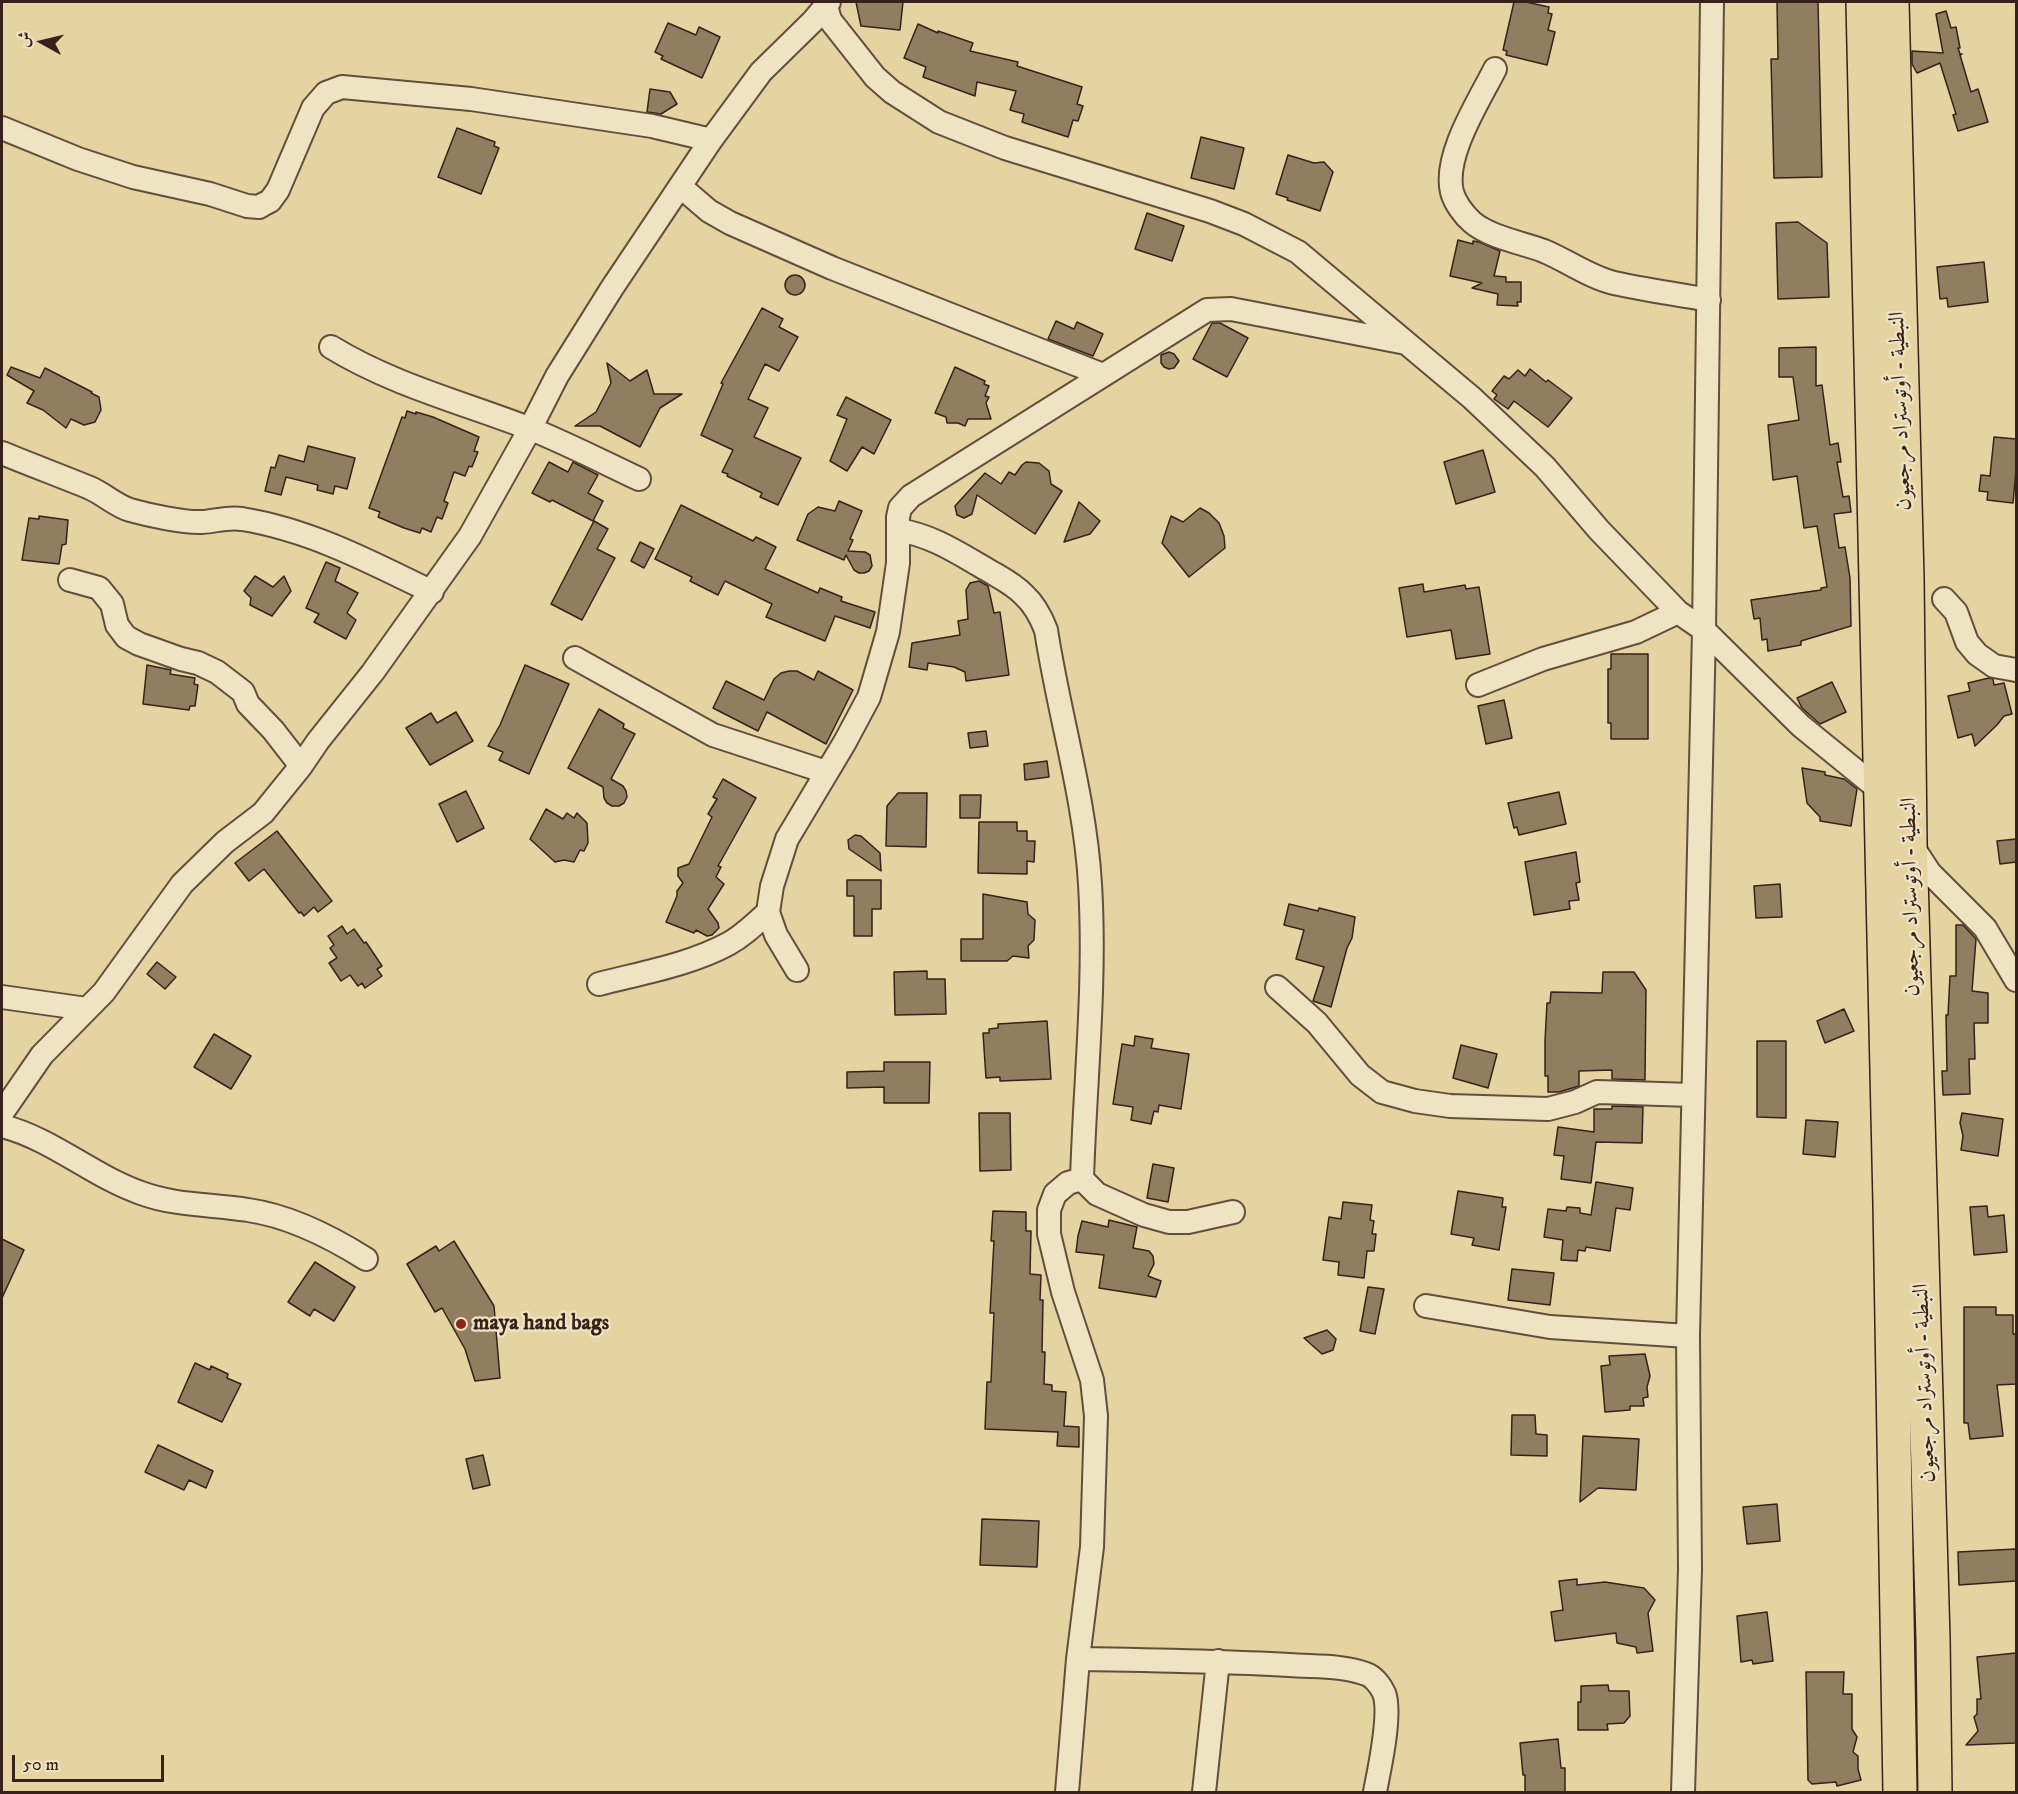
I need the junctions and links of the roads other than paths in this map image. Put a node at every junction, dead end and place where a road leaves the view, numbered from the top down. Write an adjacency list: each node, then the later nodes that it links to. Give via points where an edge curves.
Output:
1 (1712, 2): 9 (street)
2 (1863, 2): 27 (highway, النبطية - أوتوستراد مرجعيون)
3 (1892, 2): 28 (highway, النبطية - أوتوستراد مرجعيون)
4 (827, 3): 7 (street, via 761,72); 10 (street, via 830,20 875,77 939,122 1005,148 1244,224 1298,252)
5 (1495, 69): 9 (street, via 1464,131 1450,176 1457,204 1473,223 1611,283)
6 (2, 128): 7 (street, via 133,177 259,207 278,190 313,108 326,93 342,87 471,99 652,126)
7 (711, 140): 8 (street)
8 (681, 187): 12 (street, via 730,223 832,268); 13 (street, via 557,375)
9 (1709, 300): 21 (street)
10 (1408, 344): 12 (street, via 1231,309 1208,310); 20 (street, via 1545,467)
11 (331, 347): 13 (street, via 399,381)
12 (1102, 375): 16 (street, via 911,496 900,508)
13 (530, 429): 15 (street); 18 (street, via 470,536)
14 (2, 453): 18 (street, via 93,489 127,509 200,522 227,517 293,531 354,553)
15 (639, 479)
16 (898, 530): 26 (street, via 898,564 888,632 869,697); 39 (street, via 944,545 1001,578 1024,594 1046,630 1085,835 1090,885 1090,1032)
17 (70, 580): 25 (street, via 99,588 112,604 117,625 126,637 198,663 243,692 248,704)
18 (432, 592): 25 (street)
19 (1944, 599): 23 (street, via 1956,612 1967,642 1977,654 1994,666)
20 (1678, 612): 21 (street); 24 (street, via 1636,632 1543,659)
21 (1704, 630): 27 (street, via 1801,726); 36 (street)
22 (574, 658): 26 (street, via 713,735)
23 (2016, 670)
24 (1478, 685)
25 (301, 766): 35 (street, via 263,813 225,842 182,884 104,992)
26 (826, 772): 29 (street, via 787,839)
27 (1882, 792): 50 (highway, النبطية - أوتوستراد مرجعيون)
28 (1910, 842): 31 (street, via 1930,873 1985,928); 51 (highway, النبطية - أوتوستراد مرجعيون)
29 (768, 912): 30 (street, via 776,935); 32 (street, via 727,944 685,961)
30 (797, 970)
31 (2016, 980)
32 (599, 984)
33 (1277, 987): 36 (street, via 1317,1023 1360,1076 1382,1092 1415,1101 1548,1109 1597,1092)
34 (2, 997): 35 (street)
35 (87, 1009): 37 (street, via 42,1055)
36 (1692, 1095): 43 (street)
37 (2, 1113)
38 (2, 1126): 41 (street, via 22,1131 137,1192 163,1201 252,1210 324,1234)
39 (1082, 1179): 40 (street, via 1097,1194 1168,1222 1188,1222); 44 (street, via 1068,1183 1055,1194 1049,1210 1049,1234 1092,1380 1096,1416 1092,1547)
40 (1233, 1212)
41 (366, 1259)
42 (1426, 1306): 43 (street, via 1550,1327)
43 (1688, 1336): 49 (street, via 1690,1569)
44 (1078, 1659): 45 (street); 46 (street)
45 (1218, 1661): 47 (street); 48 (street, via 1355,1670 1368,1675 1384,1692 1386,1705)
46 (1067, 1792)
47 (1204, 1792)
48 (1375, 1792)
49 (1683, 1792)
50 (1900, 1792)
51 (1935, 1792)

